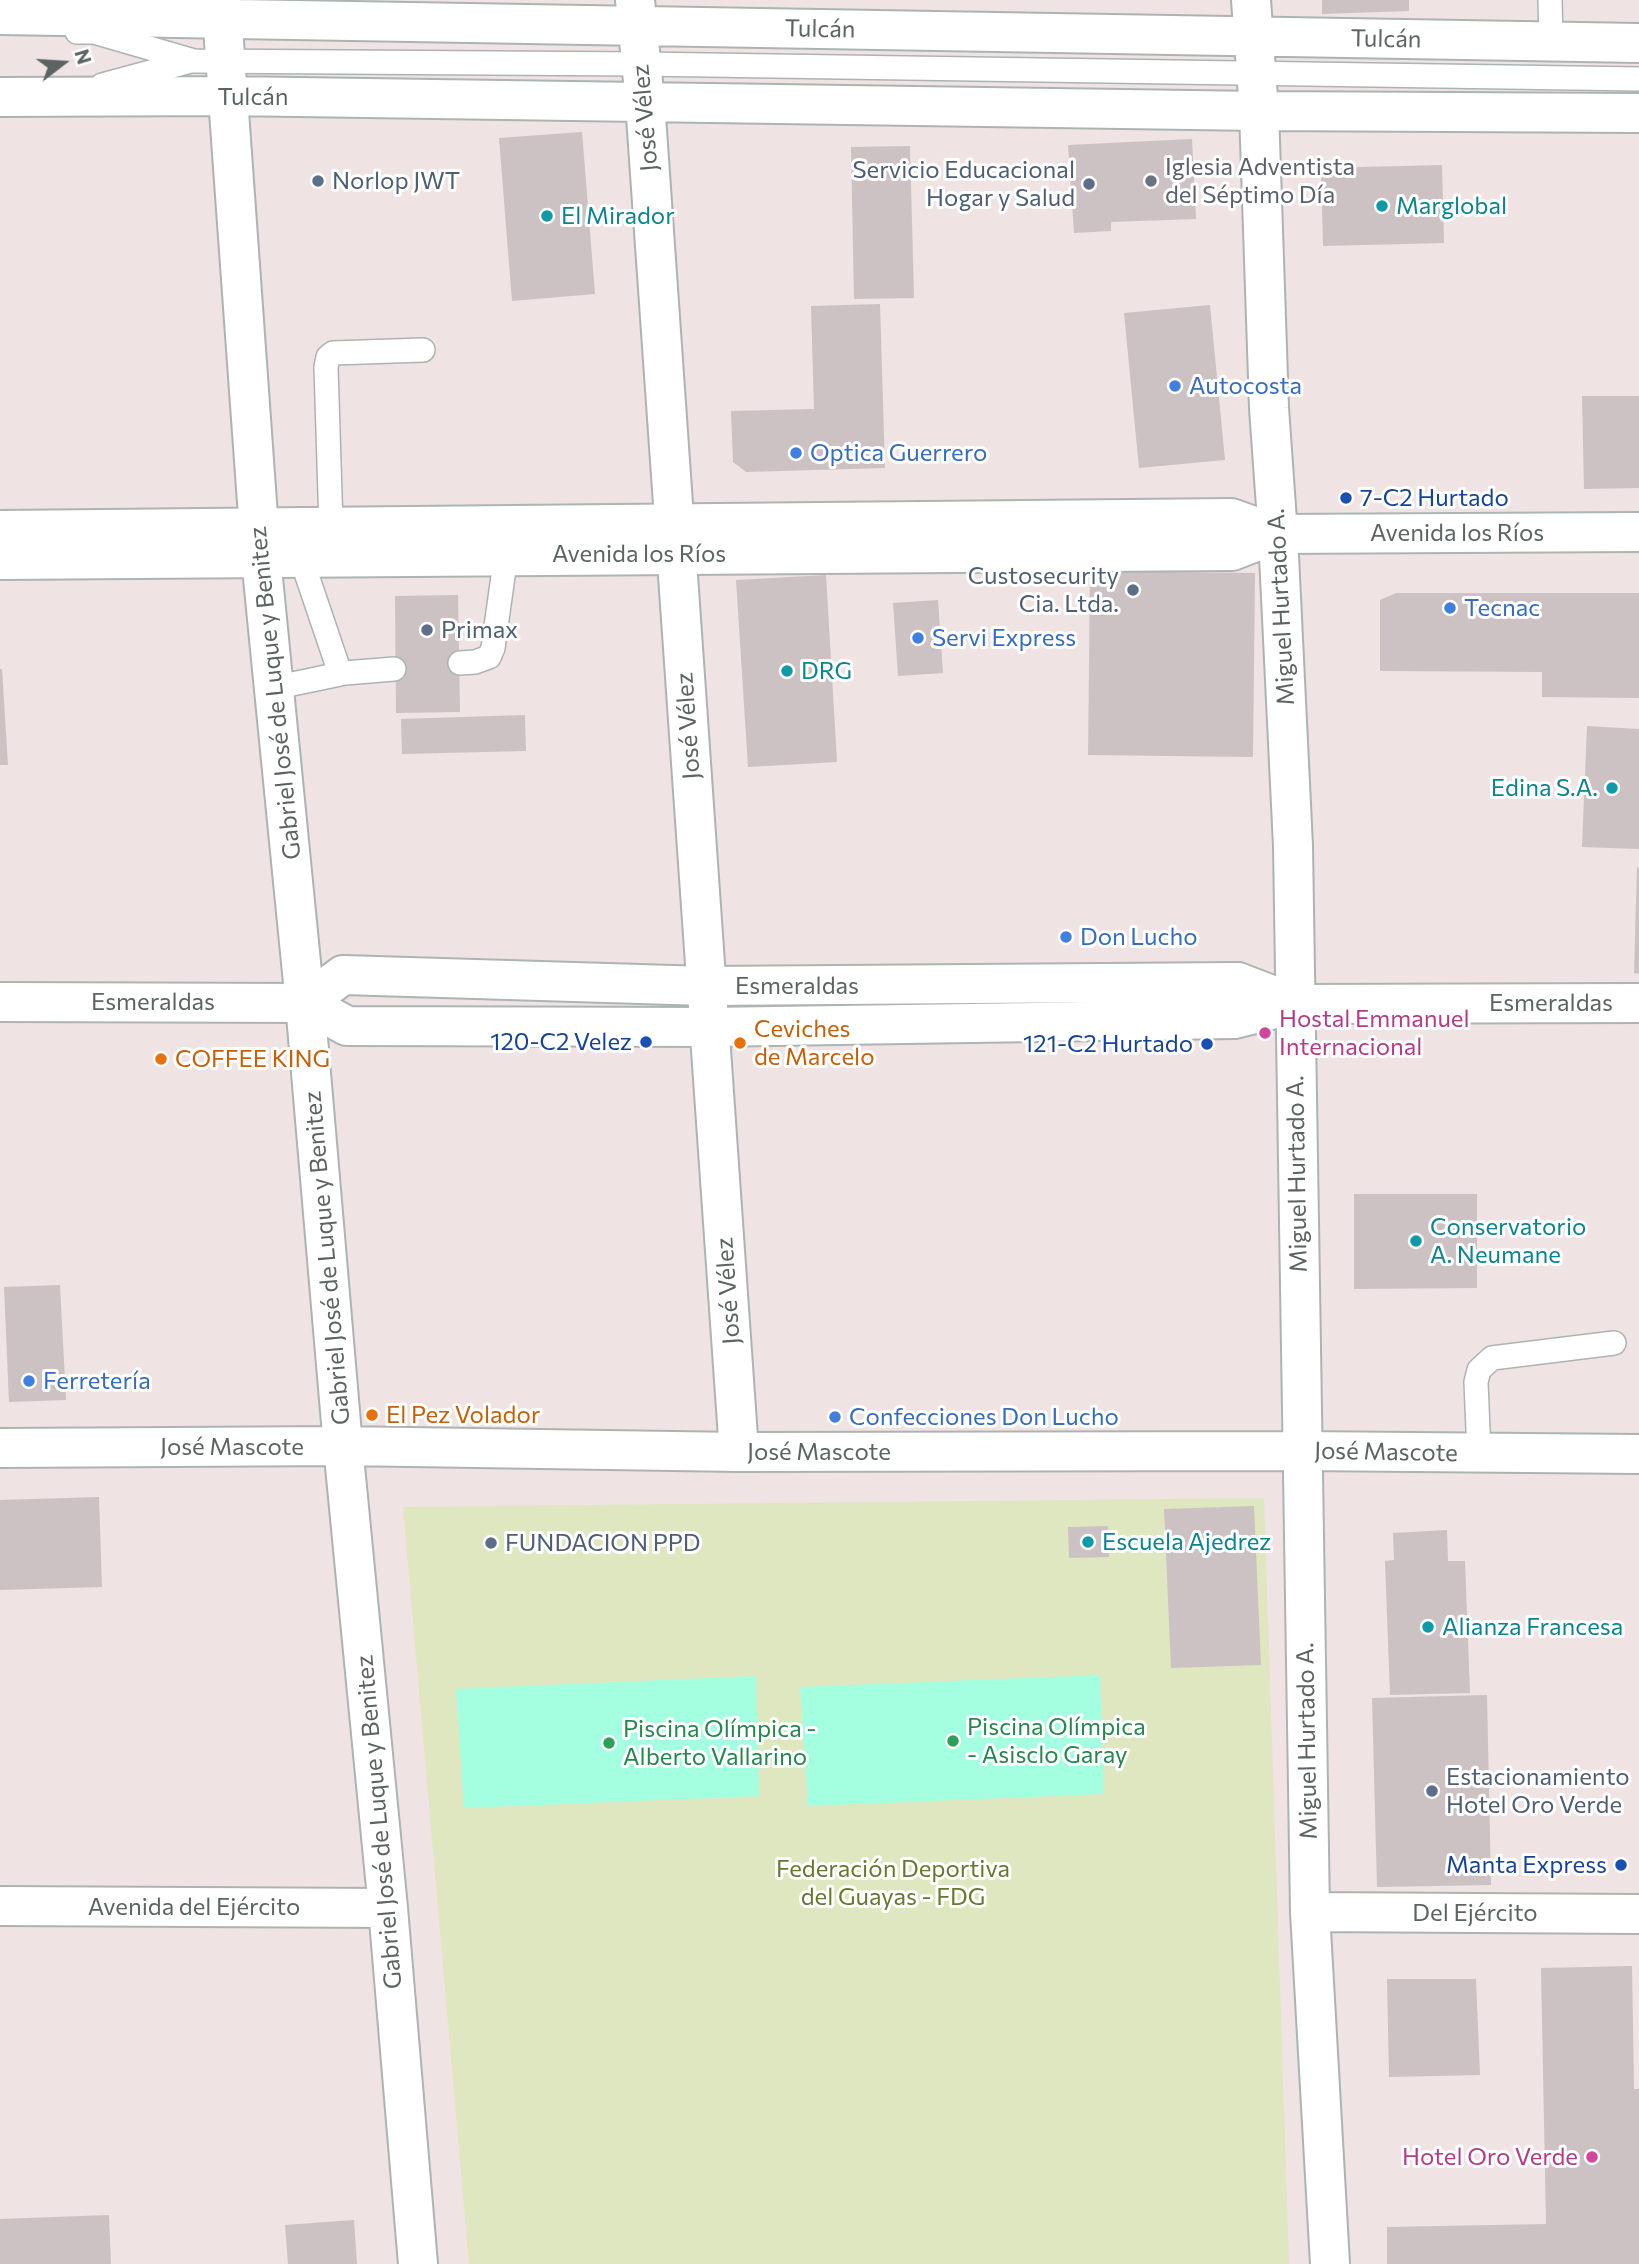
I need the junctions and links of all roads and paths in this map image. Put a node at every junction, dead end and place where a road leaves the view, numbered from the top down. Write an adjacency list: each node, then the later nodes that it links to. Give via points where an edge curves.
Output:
1 (1550, 0): 7 (lane)
2 (222, 9): 3 (street, Tulcán); 4 (street, Tulcán); 10 (street, Gabriel José de Luque y Benitez)
3 (636, 13): 5 (street, Tulcán); 9 (street, José Vélez)
4 (0, 15)
5 (1252, 18): 7 (street, Tulcán); 13 (street, Miguel Hurtado A.)
6 (0, 32): 10 (lane, via 94,32)
7 (1551, 41): 8 (street, Tulcán)
8 (1639, 43)
9 (641, 64): 10 (lane); 13 (lane); 15 (street, José Vélez)
10 (216, 73): 12 (lane, via 95,87); 14 (street, Tulcán); 15 (street, Tulcán); 23 (street, Gabriel José de Luque y Benitez)
11 (1639, 79): 13 (lane)
12 (0, 85)
13 (1258, 93): 15 (street, Tulcán); 16 (street, Tulcán); 21 (street, Miguel Hurtado A.)
14 (0, 97)
15 (645, 102): 22 (street, José Vélez)
16 (1639, 113)
17 (423, 349): 18 (lane, via 333,353 328,358)
18 (331, 527): 22 (street, Avenida los Ríos); 23 (street, Avenida los Ríos)
19 (0, 530): 23 (street, Avenida los Ríos)
20 (1639, 532): 21 (street, Avenida los Ríos)
21 (1277, 535): 22 (street, Avenida los Ríos, via 1232,551); 35 (street, Miguel Hurtado A., via 1293,846)
22 (675, 539): 24 (street, Avenida los Ríos); 31 (street, José Vélez)
23 (259, 543): 25 (street, Avenida los Ríos); 26 (street, Avenida los Ríos); 30 (street, Gabriel José de Luque y Benitez)
24 (506, 555): 25 (street, Avenida los Ríos); 27 (lane, via 493,648 489,657)
25 (301, 558): 29 (lane, via 338,667)
26 (0, 560)
27 (460, 663)
28 (394, 669): 29 (lane)
29 (345, 673): 30 (lane)
30 (273, 688): 33 (street, Gabriel José de Luque y Benitez)
31 (706, 986): 33 (street, Esmeraldas, via 342,975); 35 (street, Esmeraldas, via 1238,982); 36 (street, José Vélez)
32 (0, 1002): 33 (street, Esmeraldas)
33 (305, 1003): 36 (street, Esmeraldas, via 347,1026); 38 (street, Gabriel José de Luque y Benitez)
34 (1639, 1003): 35 (street, Esmeraldas)
35 (1295, 1004): 36 (street, Esmeraldas, via 1234,1019); 40 (street, Miguel Hurtado A.)
36 (709, 1027): 41 (street, José Vélez)
37 (1614, 1343): 42 (lane, via 1492,1358 1479,1370 1476,1382)
38 (343, 1446): 39 (street, José Mascote); 41 (street, José Mascote); 45 (street, Gabriel José de Luque y Benitez)
39 (0, 1448)
40 (1301, 1451): 41 (street, José Mascote); 42 (street, José Mascote); 46 (street, Miguel Hurtado A.)
41 (739, 1452)
42 (1479, 1454): 43 (street, José Mascote)
43 (1639, 1454)
44 (0, 1906): 45 (street, Avenida del Ejército)
45 (388, 1908): 48 (street, Gabriel José de Luque y Benitez)
46 (1310, 1912): 47 (street, Del Ejército); 49 (street, Miguel Hurtado A.)
47 (1639, 1914)
48 (418, 2264)
49 (1331, 2264)

